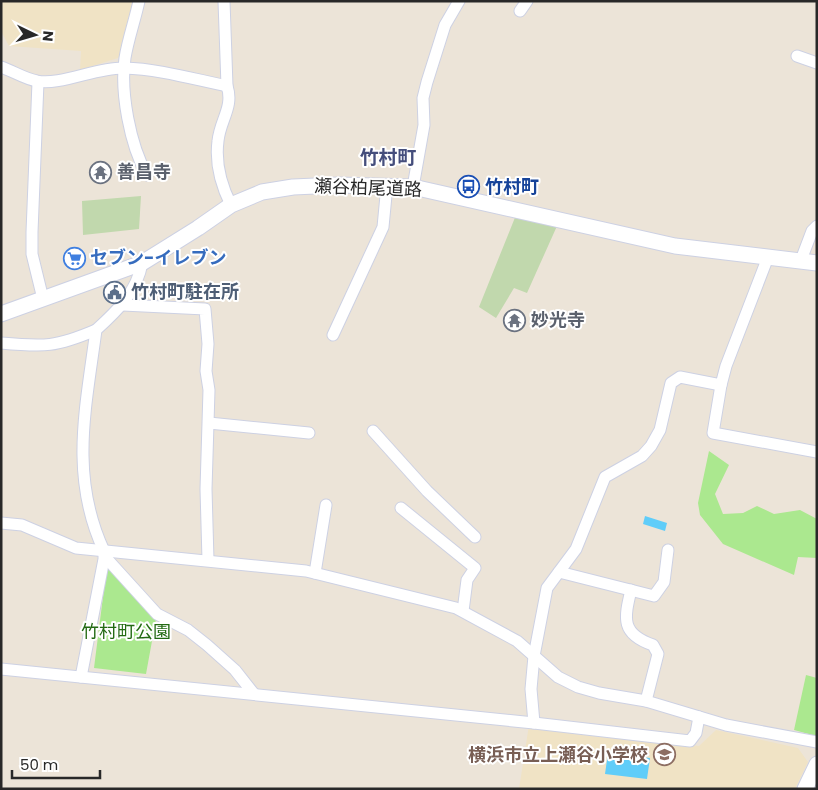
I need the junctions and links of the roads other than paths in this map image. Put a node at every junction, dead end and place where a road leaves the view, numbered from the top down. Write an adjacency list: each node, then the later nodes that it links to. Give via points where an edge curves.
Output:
1 (139, 1): 9 (street)
2 (224, 1): 11 (street)
3 (459, 1): 14 (street, via 445,25 426,82 424,125)
4 (527, 1): 5 (street)
5 (520, 11)
6 (797, 56): 7 (street)
7 (817, 63)
8 (1, 66): 10 (street)
9 (124, 68): 10 (street, via 102,69); 11 (street); 12 (street, via 133,141)
10 (38, 82): 21 (street, via 32,254)
11 (227, 86): 15 (street, via 231,97 218,140 217,156 218,172)
12 (147, 175)
13 (387, 185): 14 (main road, 瀬谷柏尾道路); 15 (main road, 瀬谷柏尾道路, via 293,186 262,192); 25 (street, via 383,227)
14 (413, 187): 17 (main road, 瀬谷柏尾道路, via 675,246)
15 (230, 204): 19 (main road, 瀬谷柏尾道路)
16 (817, 226): 18 (street)
17 (768, 258): 18 (main road, 瀬谷柏尾道路); 27 (street)
18 (801, 260): 20 (main road, 瀬谷柏尾道路)
19 (142, 262): 21 (main road, 瀬谷柏尾道路); 22 (street, via 140,274)
20 (817, 262)
21 (43, 299): 23 (main road, 瀬谷柏尾道路)
22 (123, 306): 24 (street); 28 (street, via 204,310)
23 (1, 314)
24 (96, 330): 26 (street, via 66,343 40,347); 36 (street, via 82,469 85,494)
25 (333, 335)
26 (1, 343)
27 (721, 386): 31 (street, via 713,433); 39 (street, via 680,377 671,384 660,430 651,446 642,456 605,477 576,549)
28 (209, 422): 30 (street); 38 (street, via 206,489)
29 (372, 431): 35 (street)
30 (309, 433)
31 (817, 452)
32 (326, 505): 40 (street)
33 (401, 508): 42 (street, via 475,568 467,580)
34 (1, 523): 36 (street, via 22,525 76,548)
35 (475, 537)
36 (104, 551): 38 (street); 45 (street); 46 (street, via 108,560 157,614 188,630 207,645 235,670)
37 (669, 551): 41 (street, via 664,582 657,593 654,596)
38 (208, 560): 40 (street)
39 (559, 572): 41 (street); 43 (street, via 547,588)
40 (315, 573): 42 (street)
41 (631, 590): 47 (street, via 625,615 627,624 632,634 653,645 658,654)
42 (463, 612): 43 (street, via 517,641)
43 (534, 656): 47 (street, via 558,677 578,687); 49 (street, via 530,689)
44 (1, 669): 45 (street)
45 (81, 677): 46 (street)
46 (254, 694): 49 (street)
47 (646, 701): 48 (street)
48 (699, 717): 49 (street, via 696,733 690,741); 50 (street)
49 (534, 723)
50 (817, 742)
51 (817, 764): 52 (main road)
52 (805, 789)

